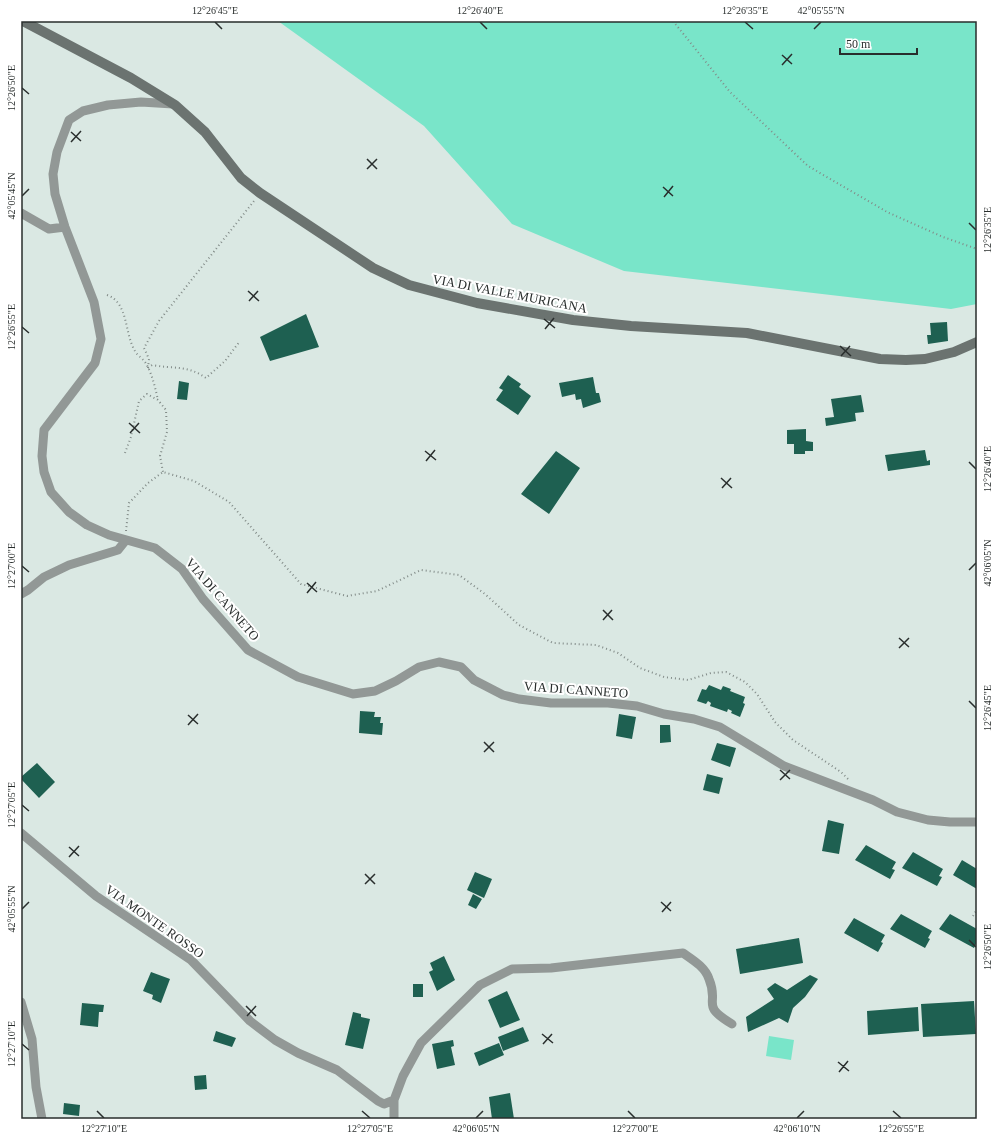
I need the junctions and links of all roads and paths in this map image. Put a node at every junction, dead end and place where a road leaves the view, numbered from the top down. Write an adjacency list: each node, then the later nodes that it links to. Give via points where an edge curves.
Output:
1 (23, 21): 3 (street, VIA DI VALLE MURICANA, via 131,78)
2 (673, 21): 7 (path, via 730,92 808,166 887,212 943,237)
3 (175, 105): 4 (street, VIA DI VALLE MURICANA, via 205,132 241,178); 6 (street, VIA DI CANNETO, via 150,102 108,105 83,111 69,120 59,144 53,174 55,194)
4 (260, 194): 10 (street, VIA DI VALLE MURICANA, via 349,253 396,280 477,303 592,323 761,335 886,359 925,359 954,352); 11 (path, via 159,321 144,348 149,359)
5 (21, 213): 6 (street, via 49,229)
6 (65, 228): 15 (street, VIA DI CANNETO, via 94,302 101,339 95,364 44,430 44,472 51,492 69,512 87,525)
7 (977, 248)
8 (107, 295): 11 (path, via 121,306 133,348)
9 (240, 341): 11 (path, via 225,361 206,378 198,372 182,367 165,368 152,365)
10 (977, 342)
11 (148, 368): 12 (path)
12 (158, 400): 13 (path, via 147,394 139,400); 14 (path, via 166,410 167,432 160,456)
13 (125, 453)
14 (163, 472): 15 (path, via 129,503); 17 (path, via 194,481 229,502 301,584 347,596 377,591 421,570 459,574 519,625 553,643 596,645 618,653 640,668 664,677 688,680 711,673 726,672 745,682 757,694 775,722 793,740 840,772)
15 (126, 540): 16 (street, via 118,550 62,568 44,577); 17 (street, VIA DI CANNETO, via 155,548 177,565 248,650 298,677 353,694 375,691 419,667 439,662 461,668 474,680 503,695 518,699 551,703 637,706 708,723 727,731 784,766)
16 (21, 594)
17 (864, 796): 18 (street, VIA DI CANNETO, via 897,812 928,820)
18 (977, 822)
19 (21, 833): 24 (street, VIA MONTE ROSSO, via 96,896 192,960 250,1021 275,1040 298,1054 337,1070 378,1101 384,1104)
20 (977, 909): 21 (path)
21 (973, 916)
22 (21, 1002): 25 (street, via 32,1039)
23 (732, 1024): 24 (street, via 718,1016 712,1008 709,978 699,964 683,953 551,968 512,969 480,985 421,1043 403,1076)
24 (394, 1100): 26 (street)
25 (42, 1119)
26 (394, 1119)

